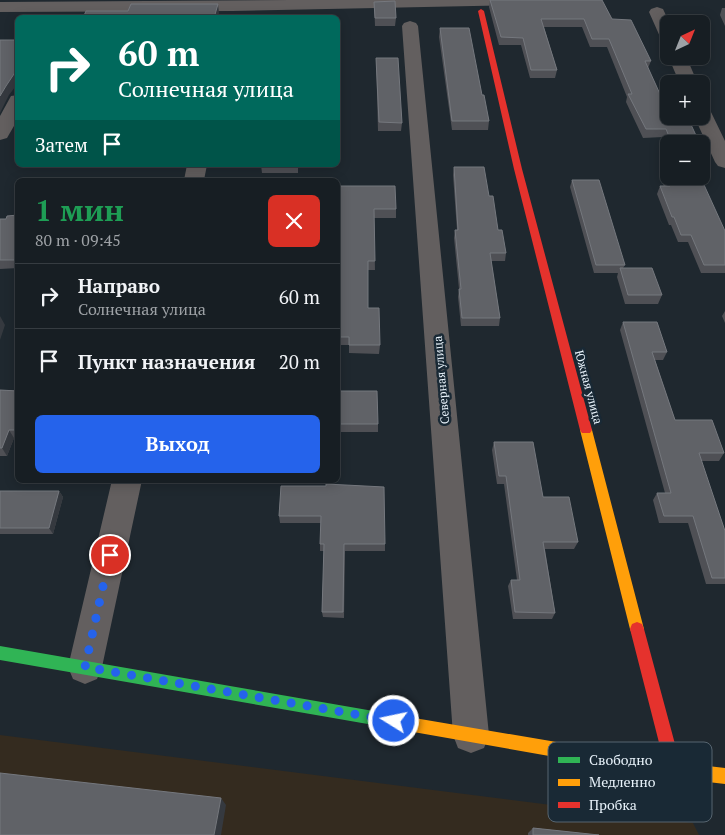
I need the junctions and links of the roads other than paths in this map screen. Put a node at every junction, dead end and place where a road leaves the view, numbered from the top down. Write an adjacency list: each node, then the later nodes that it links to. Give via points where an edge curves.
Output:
1 (517, 0): 5 (street)
2 (0, 7): 3 (street)
3 (65, 8): 4 (street)
4 (232, 8): 5 (street)
5 (409, 9): 16 (street, Северная улица)
6 (481, 11): 17 (street, Южная улица, via 518,169)
7 (657, 12): 8 (street)
8 (660, 19)
9 (15, 106): 11 (street)
10 (708, 125): 12 (street)
11 (0, 134)
12 (725, 162)
13 (125, 483): 15 (street)
14 (0, 653): 15 (street)
15 (85, 667): 16 (street)
16 (471, 735): 18 (street)
17 (667, 742)
18 (548, 748)
19 (712, 774): 20 (street)
20 (725, 776)

